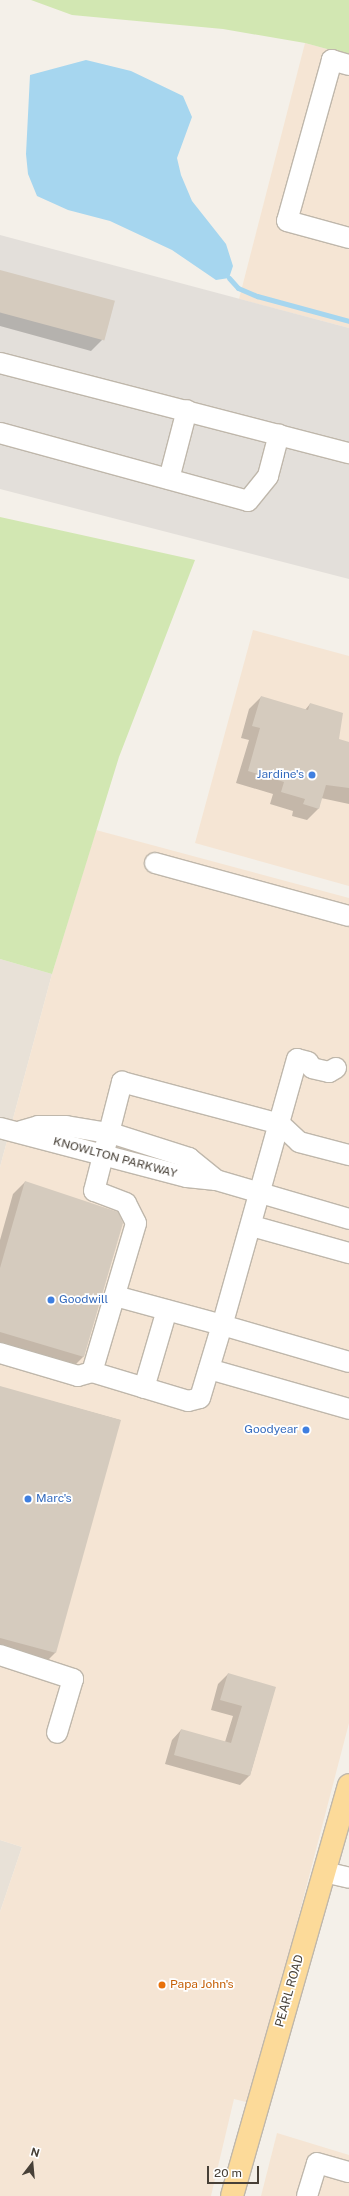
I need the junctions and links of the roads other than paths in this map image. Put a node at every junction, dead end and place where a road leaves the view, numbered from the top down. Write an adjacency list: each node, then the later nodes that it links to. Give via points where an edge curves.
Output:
1 (349, 65): 2 (street, via 332,60 287,221)
2 (349, 238)
3 (0, 363): 4 (street)
4 (187, 410): 6 (street); 8 (street)
5 (0, 433): 8 (street)
6 (279, 434): 7 (street); 8 (street, via 268,476 248,501)
7 (349, 453)
8 (169, 479)
9 (155, 863): 10 (street)
10 (349, 916)
11 (342, 1070): 12 (street, via 328,1072 312,1068 303,1061)
12 (280, 1124): 14 (street, via 122,1082); 16 (street, via 299,1142); 18 (street)
13 (8, 1130): 14 (street, KNOWLTON PARKWAY, via 66,1126); 15 (street, KNOWLTON PARKWAY)
14 (109, 1133): 15 (street); 17 (street, KNOWLTON PARKWAY, via 189,1158)
15 (104, 1154): 17 (street, KNOWLTON PARKWAY, via 187,1177); 22 (street, via 94,1191 126,1203 136,1222)
16 (349, 1155)
17 (216, 1180): 18 (street, KNOWLTON PARKWAY)
18 (262, 1194): 19 (street, KNOWLTON PARKWAY); 20 (street)
19 (349, 1220)
20 (252, 1226): 21 (street); 24 (street)
21 (349, 1253)
22 (115, 1296): 23 (street); 28 (street)
23 (168, 1310): 24 (street); 29 (street)
24 (222, 1325): 26 (street); 27 (street)
25 (0, 1353): 28 (street, via 78,1376)
26 (349, 1362)
27 (209, 1369): 29 (street, via 200,1398 188,1401); 30 (street)
28 (92, 1372): 29 (street)
29 (144, 1388)
30 (349, 1410)
31 (0, 1656): 32 (street, via 73,1678)
32 (57, 1733)
33 (349, 1787): 34 (main road, PEARL ROAD)
34 (324, 1872): 35 (street); 37 (main road, PEARL ROAD)
35 (349, 1878)
36 (349, 2172): 38 (street, via 317,2163)
37 (232, 2196)
38 (307, 2196)

